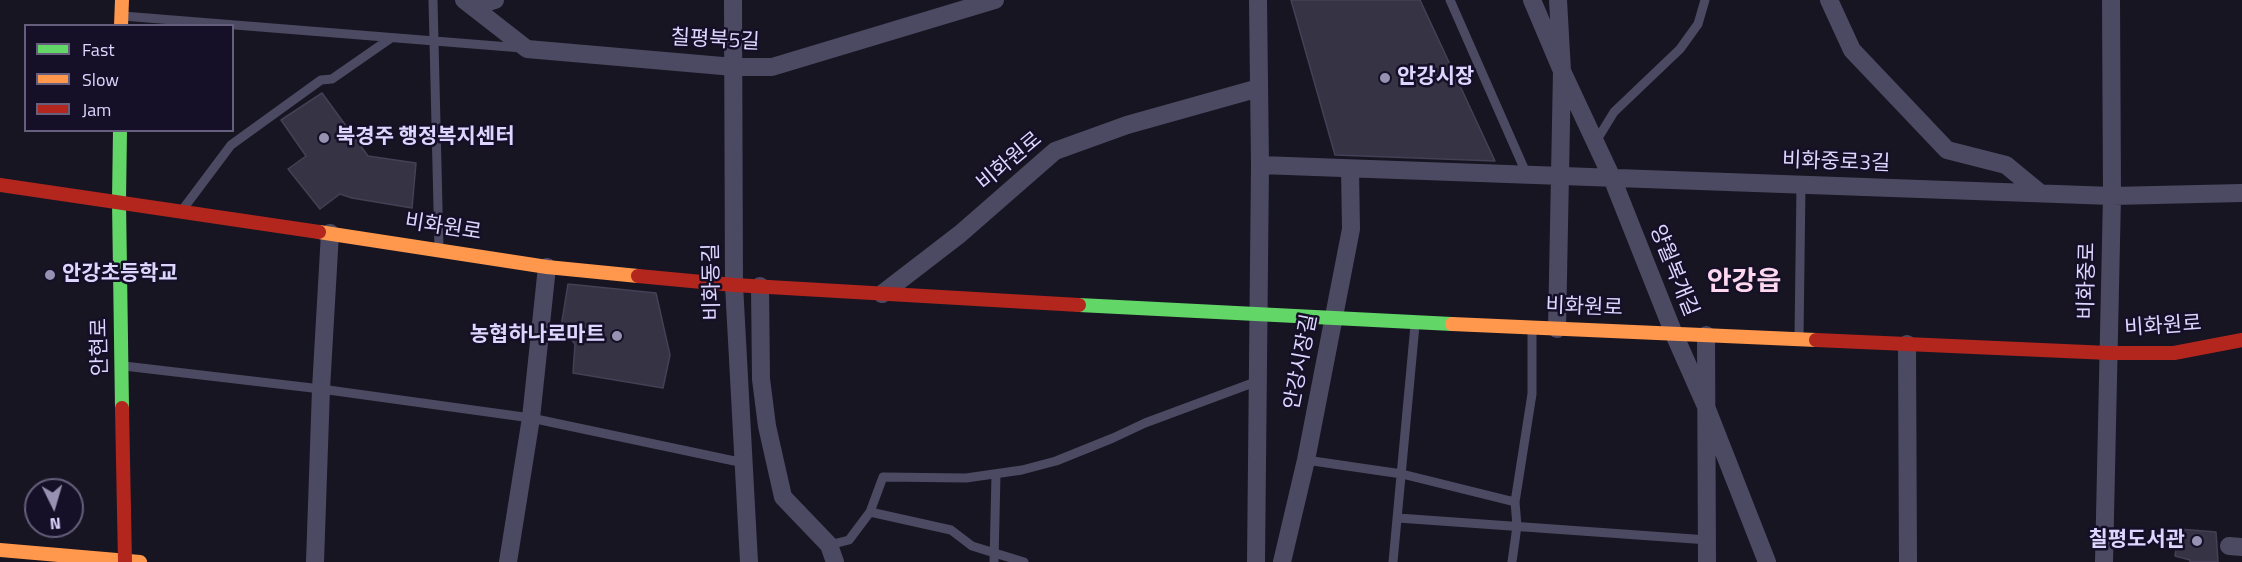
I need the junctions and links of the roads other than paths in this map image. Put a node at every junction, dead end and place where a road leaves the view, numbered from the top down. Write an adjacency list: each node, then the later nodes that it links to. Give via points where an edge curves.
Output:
1 (122, 0): 14 (street)
2 (433, 0): 18 (lane)
3 (495, 0): 13 (street)
4 (733, 0): 20 (street, 비화동길)
5 (995, 0): 20 (street, 칠평북5길, via 772,67)
6 (1258, 0): 22 (street)
7 (1450, 0): 27 (lane)
8 (1532, 0): 21 (street, 양월복개길)
9 (1558, 0): 21 (street)
10 (1705, 0): 24 (lane, via 1698,24 1680,49 1614,112)
11 (1829, 0): 32 (street, via 1852,50 1947,150 2006,165)
12 (2111, 0): 34 (street, 비화중로)
13 (469, 4): 19 (street)
14 (121, 21): 15 (lane)
15 (169, 24)
16 (234, 28): 17 (lane)
17 (391, 38): 18 (lane); 36 (lane, via 332,79 321,80 231,146)
18 (432, 41): 19 (lane); 38 (lane)
19 (527, 49): 20 (street, 칠평북5길)
20 (734, 67): 40 (street, 비화동길)
21 (1562, 71): 24 (street, 양월복개길); 28 (street)
22 (1259, 88): 25 (street); 42 (street, 비화원로, via 1127,125 1055,151 960,234)
23 (120, 132): 35 (street, 안현로)
24 (1595, 143): 29 (street, 양월복개길)
25 (1260, 165): 26 (street, 비화중로3길); 43 (street)
26 (1350, 169): 27 (street, 비화중로3길); 44 (street, 안강시장길, via 1351,229)
27 (1527, 175): 28 (street, 비화중로3길)
28 (1559, 176): 29 (street, 비화중로3길); 47 (street)
29 (1612, 178): 31 (street, 비화중로3길); 48 (street, 양월복개길)
30 (0, 185): 35 (street, 비화원로)
31 (1801, 185): 32 (street, 비화중로3길); 50 (lane)
32 (2040, 193): 34 (street, 비화중로3길)
33 (2242, 193): 34 (street, 비화중로3길)
34 (2112, 196): 53 (street, 비화중로)
35 (119, 201): 36 (street, 비화원로); 54 (street, 안현로)
36 (182, 211): 37 (street, 비화원로)
37 (330, 234): 38 (street, 비화원로); 56 (street)
38 (439, 250): 39 (street, 비화원로)
39 (547, 267): 40 (street, 비화원로); 58 (street)
40 (734, 285): 41 (street, 비화원로); 60 (street, 비화동길)
41 (760, 286): 42 (street, 비화원로); 69 (street, via 761,379 783,497)
42 (882, 294): 43 (street, 비화원로)
43 (1258, 316): 44 (street, 비화원로); 55 (street, 안강시장길)
44 (1334, 319): 45 (street, 비화원로); 59 (street, 안강시장길)
45 (1415, 323): 46 (street, 비화원로); 62 (lane)
46 (1532, 328): 47 (street, 비화원로); 63 (lane, via 1532,394)
47 (1557, 329): 48 (street, 비화원로)
48 (1674, 334): 49 (street, 비화원로); 57 (street, 양월복개길)
49 (1706, 335): 50 (street, 비화원로); 57 (street)
50 (1799, 339): 52 (street, 비화원로)
51 (2242, 340): 53 (street, 비화원로, via 2174,353)
52 (1907, 344): 53 (street, 비화원로); 83 (street)
53 (2109, 353): 84 (street, 비화중로)
54 (122, 366): 56 (lane); 71 (street, 안현로)
55 (1258, 381): 61 (lane, 안강시장길, via 1056,460); 77 (street, 안강시장길)
56 (321, 389): 58 (lane); 73 (street)
57 (1705, 404): 67 (street); 82 (street, 양월복개길)
58 (531, 418): 60 (lane); 74 (street)
59 (1306, 460): 62 (lane); 78 (street, 안강시장길)
60 (744, 463): 75 (street, 비화동길)
61 (996, 474): 64 (lane, 안강시장길, via 966,478 883,477); 70 (lane)
62 (1402, 474): 63 (lane); 65 (lane)
63 (1515, 502): 66 (lane)
64 (870, 512): 69 (lane, via 849,540); 70 (lane, via 951,530)
65 (1398, 518): 66 (lane); 79 (lane)
66 (1517, 526): 67 (lane); 80 (lane)
67 (1708, 540): 81 (street)
68 (0, 550): 71 (street)
69 (832, 554)
70 (994, 557): 76 (lane)
71 (125, 561): 72 (street)
72 (142, 562)
73 (315, 562)
74 (508, 562)
75 (749, 562)
76 (1024, 562)
77 (1256, 562)
78 (1282, 562)
79 (1393, 562)
80 (1512, 562)
81 (1707, 562)
82 (1767, 562)
83 (1908, 562)
84 (2104, 562)

